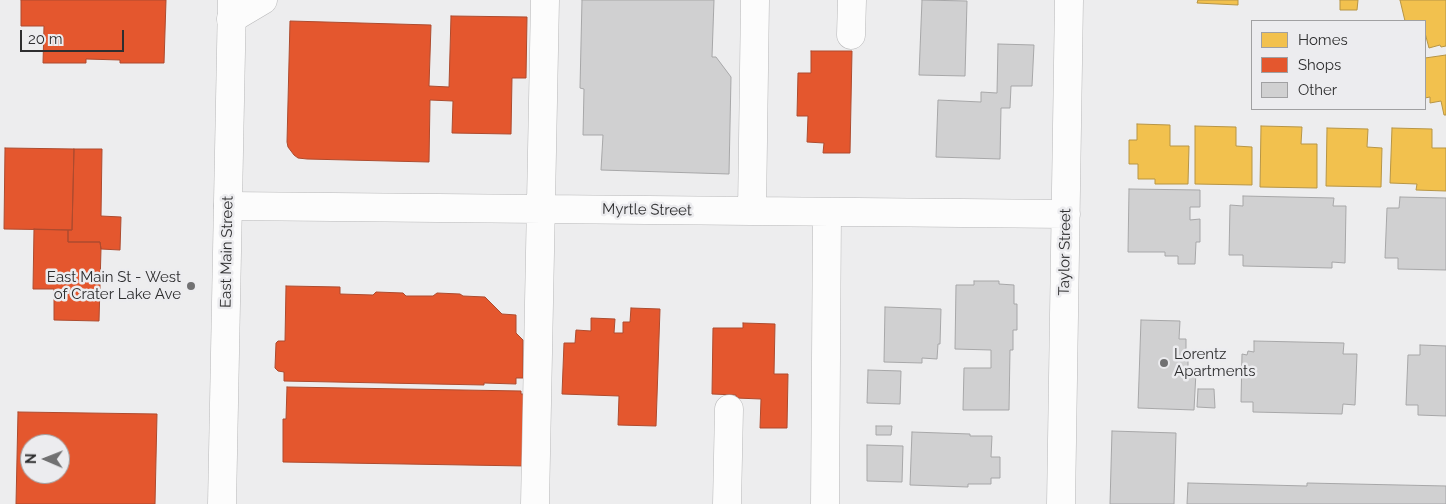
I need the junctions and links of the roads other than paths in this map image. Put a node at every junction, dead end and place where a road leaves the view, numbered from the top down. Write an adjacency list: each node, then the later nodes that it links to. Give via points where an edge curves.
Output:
1 (263, 0): 6 (street)
2 (545, 0): 9 (street)
3 (756, 0): 10 (street)
4 (852, 0): 7 (street)
5 (1069, 0): 12 (street, Taylor Street)
6 (232, 10): 8 (street, East Main Street)
7 (851, 34)
8 (228, 206): 9 (street, Myrtle Street); 14 (street, East Main Street)
9 (540, 209): 10 (street, Myrtle Street); 15 (street)
10 (752, 212): 11 (street, Myrtle Street)
11 (827, 212): 12 (street, Myrtle Street); 17 (street)
12 (1066, 214): 18 (street, Taylor Street)
13 (729, 409): 16 (street)
14 (222, 504)
15 (535, 504)
16 (727, 504)
17 (825, 504)
18 (1061, 504)

